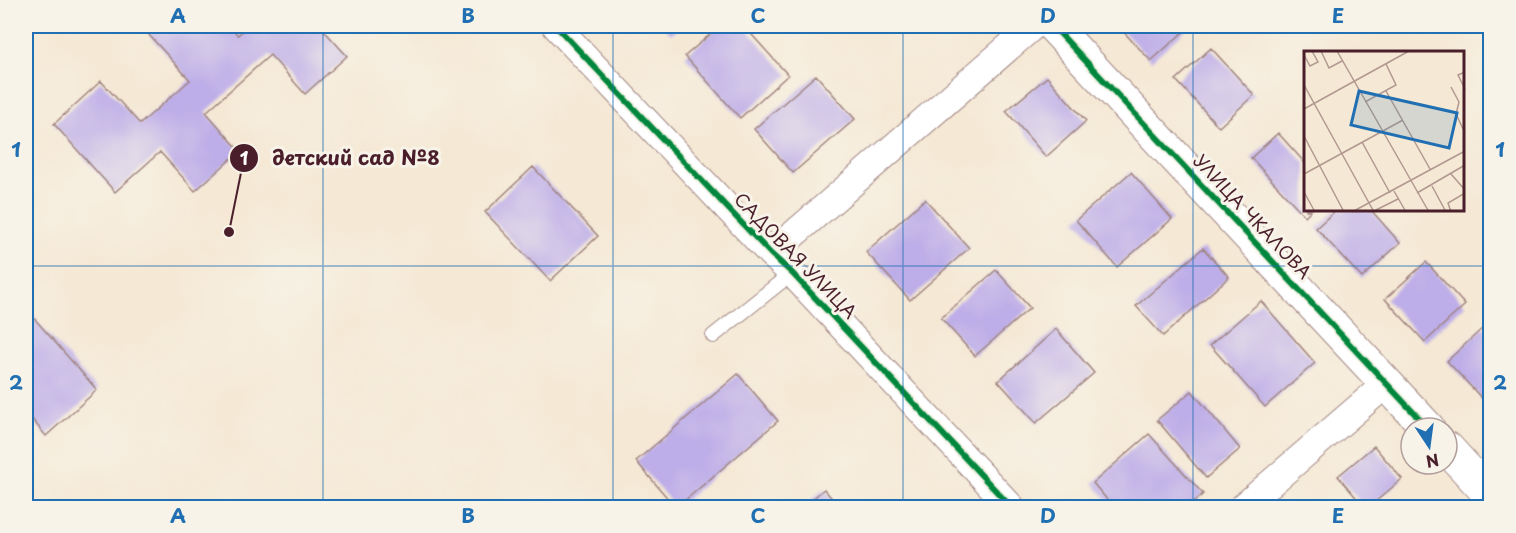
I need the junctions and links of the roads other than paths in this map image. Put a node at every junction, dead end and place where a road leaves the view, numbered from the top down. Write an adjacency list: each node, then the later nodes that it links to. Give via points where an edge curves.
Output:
1 (556, 26): 4 (street, САДОВАЯ УЛИЦА)
2 (1033, 26): 4 (street)
3 (1053, 26): 7 (street, УЛИЦА ЧКАЛОВА)
4 (771, 254): 5 (street, САДОВАЯ УЛИЦА)
5 (792, 273): 6 (lane); 11 (street, САДОВАЯ УЛИЦА)
6 (713, 336)
7 (1386, 384): 8 (street, УЛИЦА ЧКАЛОВА); 12 (street)
8 (1417, 416)
9 (1459, 461): 10 (street)
10 (1491, 495)
11 (1012, 507)
12 (1242, 507)

